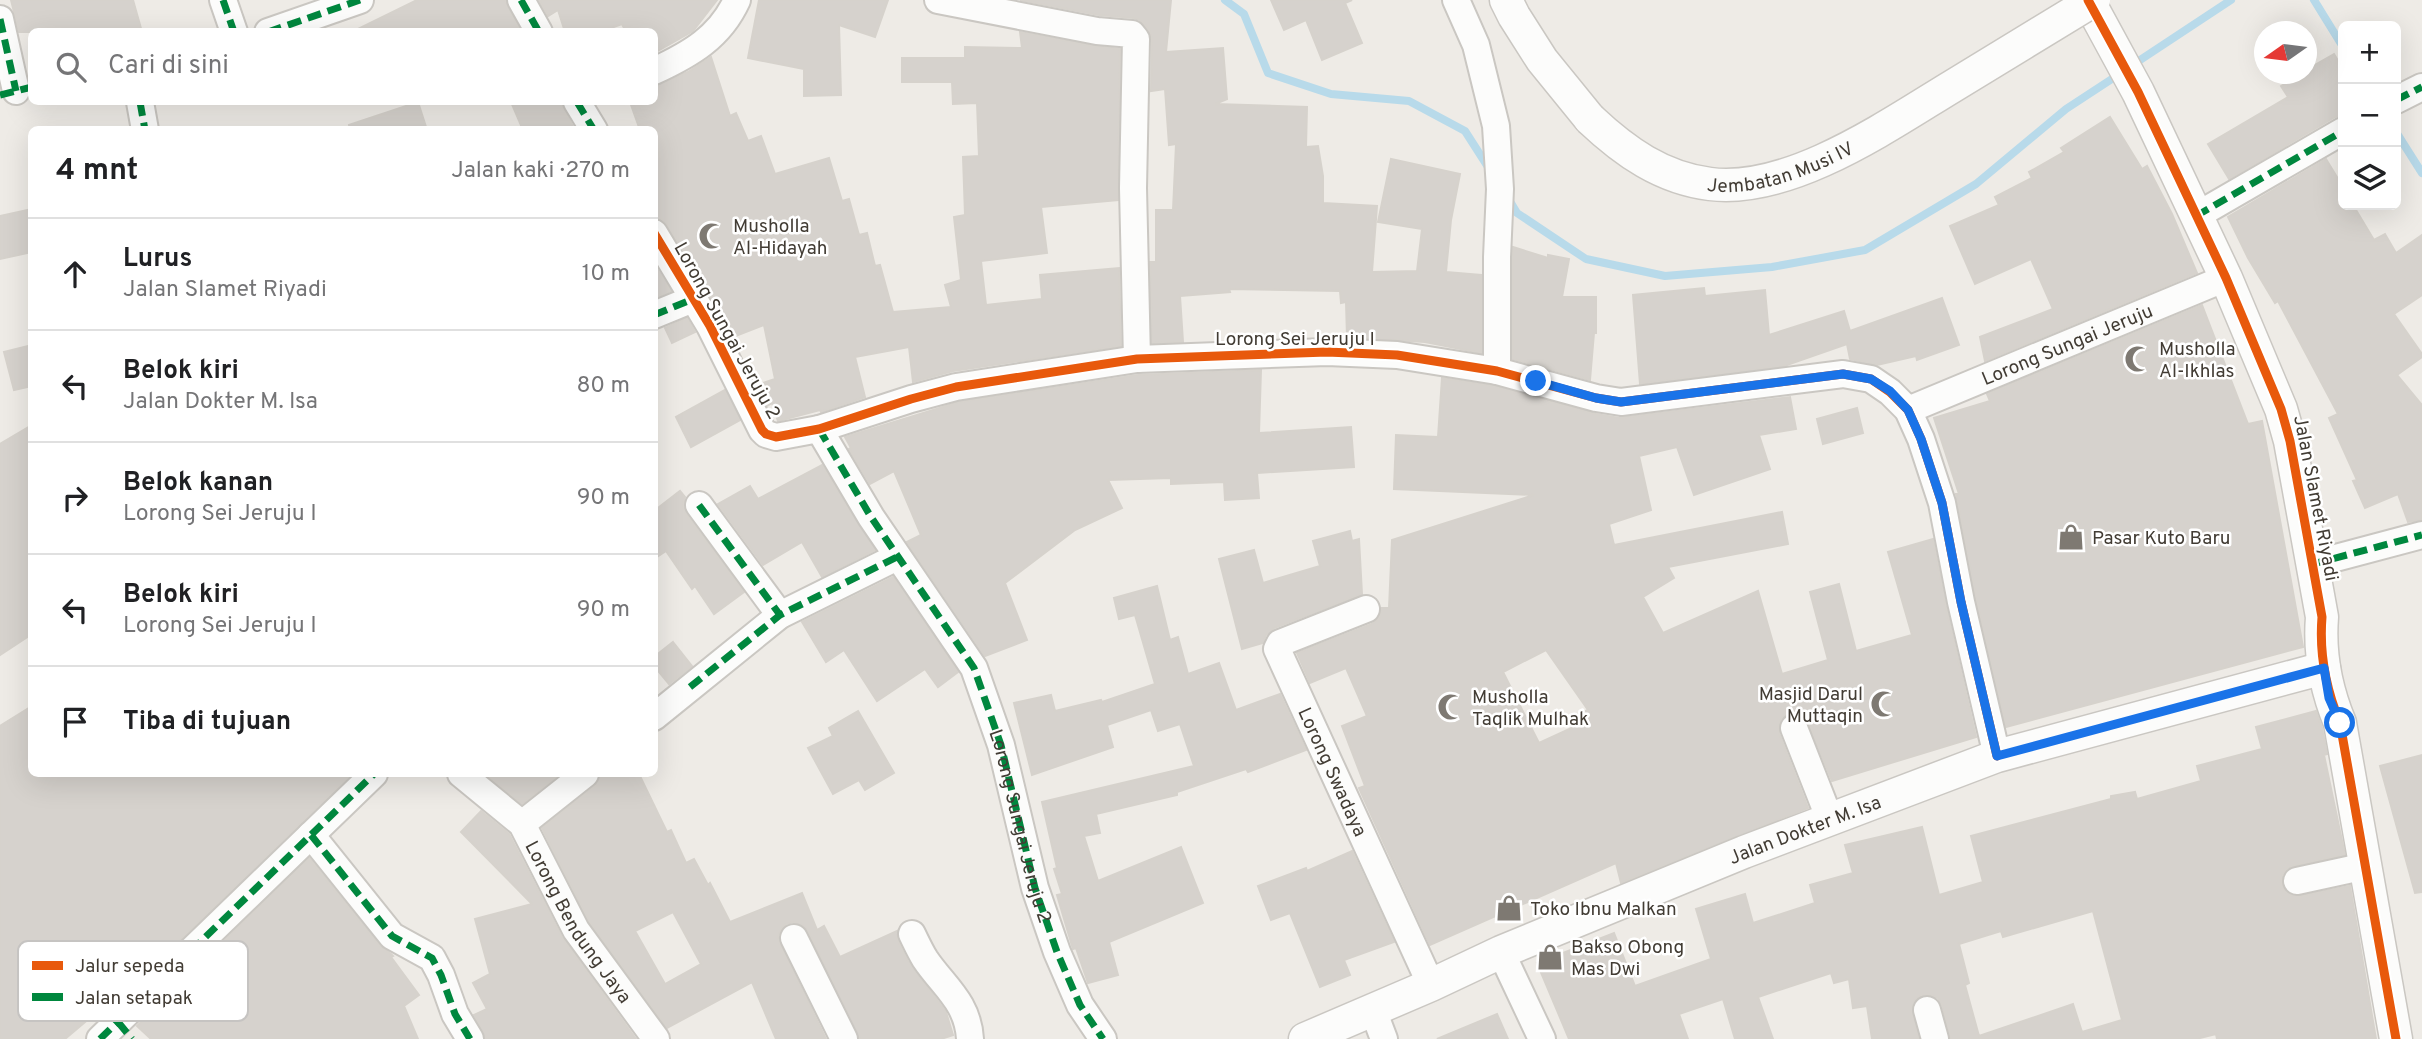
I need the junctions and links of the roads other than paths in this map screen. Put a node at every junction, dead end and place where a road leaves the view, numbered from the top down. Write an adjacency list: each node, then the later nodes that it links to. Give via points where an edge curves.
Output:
1 (223, 0): 11 (street)
2 (360, 0): 12 (street)
3 (521, 0): 13 (street)
4 (737, 0): 14 (street, via 719,30)
5 (938, 0): 28 (street, via 1132,34 1136,39)
6 (1456, 0): 29 (street, via 1476,45 1496,126 1500,189)
7 (1506, 0): 9 (street, Jembatan Musi IV, bridge, via 1542,60 1616,143 1675,177 1712,184 1751,184 1795,171 1862,141)
8 (2088, 0): 23 (street, Jalan Slamet Riyadi, via 2138,92)
9 (2094, 0)
10 (0, 19): 16 (street)
11 (233, 28)
12 (280, 28)
13 (537, 28)
14 (658, 69)
15 (2422, 87): 17 (street)
16 (16, 91)
17 (2401, 98)
18 (141, 105): 20 (street)
19 (580, 105): 21 (street)
20 (144, 126)
21 (592, 126)
22 (2338, 134): 23 (street)
23 (2196, 216): 25 (street, Jalan Slamet Riyadi)
24 (658, 240): 26 (street, Lorong Sungai Jeruju 2)
25 (2226, 278): 30 (street, Lorong Sungai Jeruju); 35 (street, Jalan Slamet Riyadi, via 2281,409)
26 (693, 299): 27 (street); 31 (street, Lorong Sungai Jeruju 2, via 765,434 776,437)
27 (658, 313)
28 (1136, 359): 29 (street, Lorong Sei Jeruju I, via 1327,352 1397,355); 31 (street, Lorong Sei Jeruju I, via 956,387)
29 (1497, 371): 30 (street, Lorong Sei Jeruju I, via 1621,402 1843,374 1871,379)
30 (1908, 410): 43 (street, Lorong Sei Jeruju I, via 1942,503)
31 (819, 429): 34 (street, Lorong Sungai Jeruju 2)
32 (699, 505): 37 (street)
33 (2422, 535): 35 (street)
34 (897, 557): 37 (street); 64 (street, Lorong Sungai Jeruju 2, via 974,668 1001,746 1035,888 1057,952 1080,1005)
35 (2314, 564): 38 (street, Jalan Slamet Riyadi)
36 (1366, 608): 56 (street, Lorong Swadaya, via 1280,643 1277,649)
37 (780, 615): 40 (street)
38 (2322, 617): 39 (street, Jalan Slamet Riyadi); 41 (street, via 2333,640 2342,695)
39 (2324, 668): 41 (street, Jalan Slamet Riyadi, via 2329,698); 43 (street, Jalan Dokter M. Isa)
40 (658, 714)
41 (2340, 723): 50 (street, Jalan Slamet Riyadi)
42 (1794, 728): 48 (street)
43 (1997, 756): 48 (street, Jalan Dokter M. Isa)
44 (371, 777): 49 (street)
45 (465, 777): 47 (street)
46 (580, 777): 47 (street)
47 (512, 816): 61 (street, Lorong Bendung Jaya, via 576,930)
48 (1830, 820): 55 (street, Jalan Dokter M. Isa)
49 (311, 835): 54 (street); 60 (street, via 392,936 432,958)
50 (2365, 866): 51 (street); 68 (street, Jalan Slamet Riyadi)
51 (2297, 881)
52 (912, 934): 63 (street, via 958,999)
53 (794, 938): 62 (street)
54 (207, 941)
55 (1501, 952): 56 (street, Jalan Dokter M. Isa); 66 (street)
56 (1431, 985): 57 (street, Jalan Dokter M. Isa)
57 (1373, 1010): 59 (street, Jalan Dokter M. Isa); 65 (street)
58 (1927, 1010): 67 (street)
59 (1314, 1037)
60 (470, 1039)
61 (656, 1039)
62 (844, 1039)
63 (970, 1039)
64 (1103, 1039)
65 (1384, 1039)
66 (1542, 1039)
67 (1935, 1039)
68 (2396, 1039)

